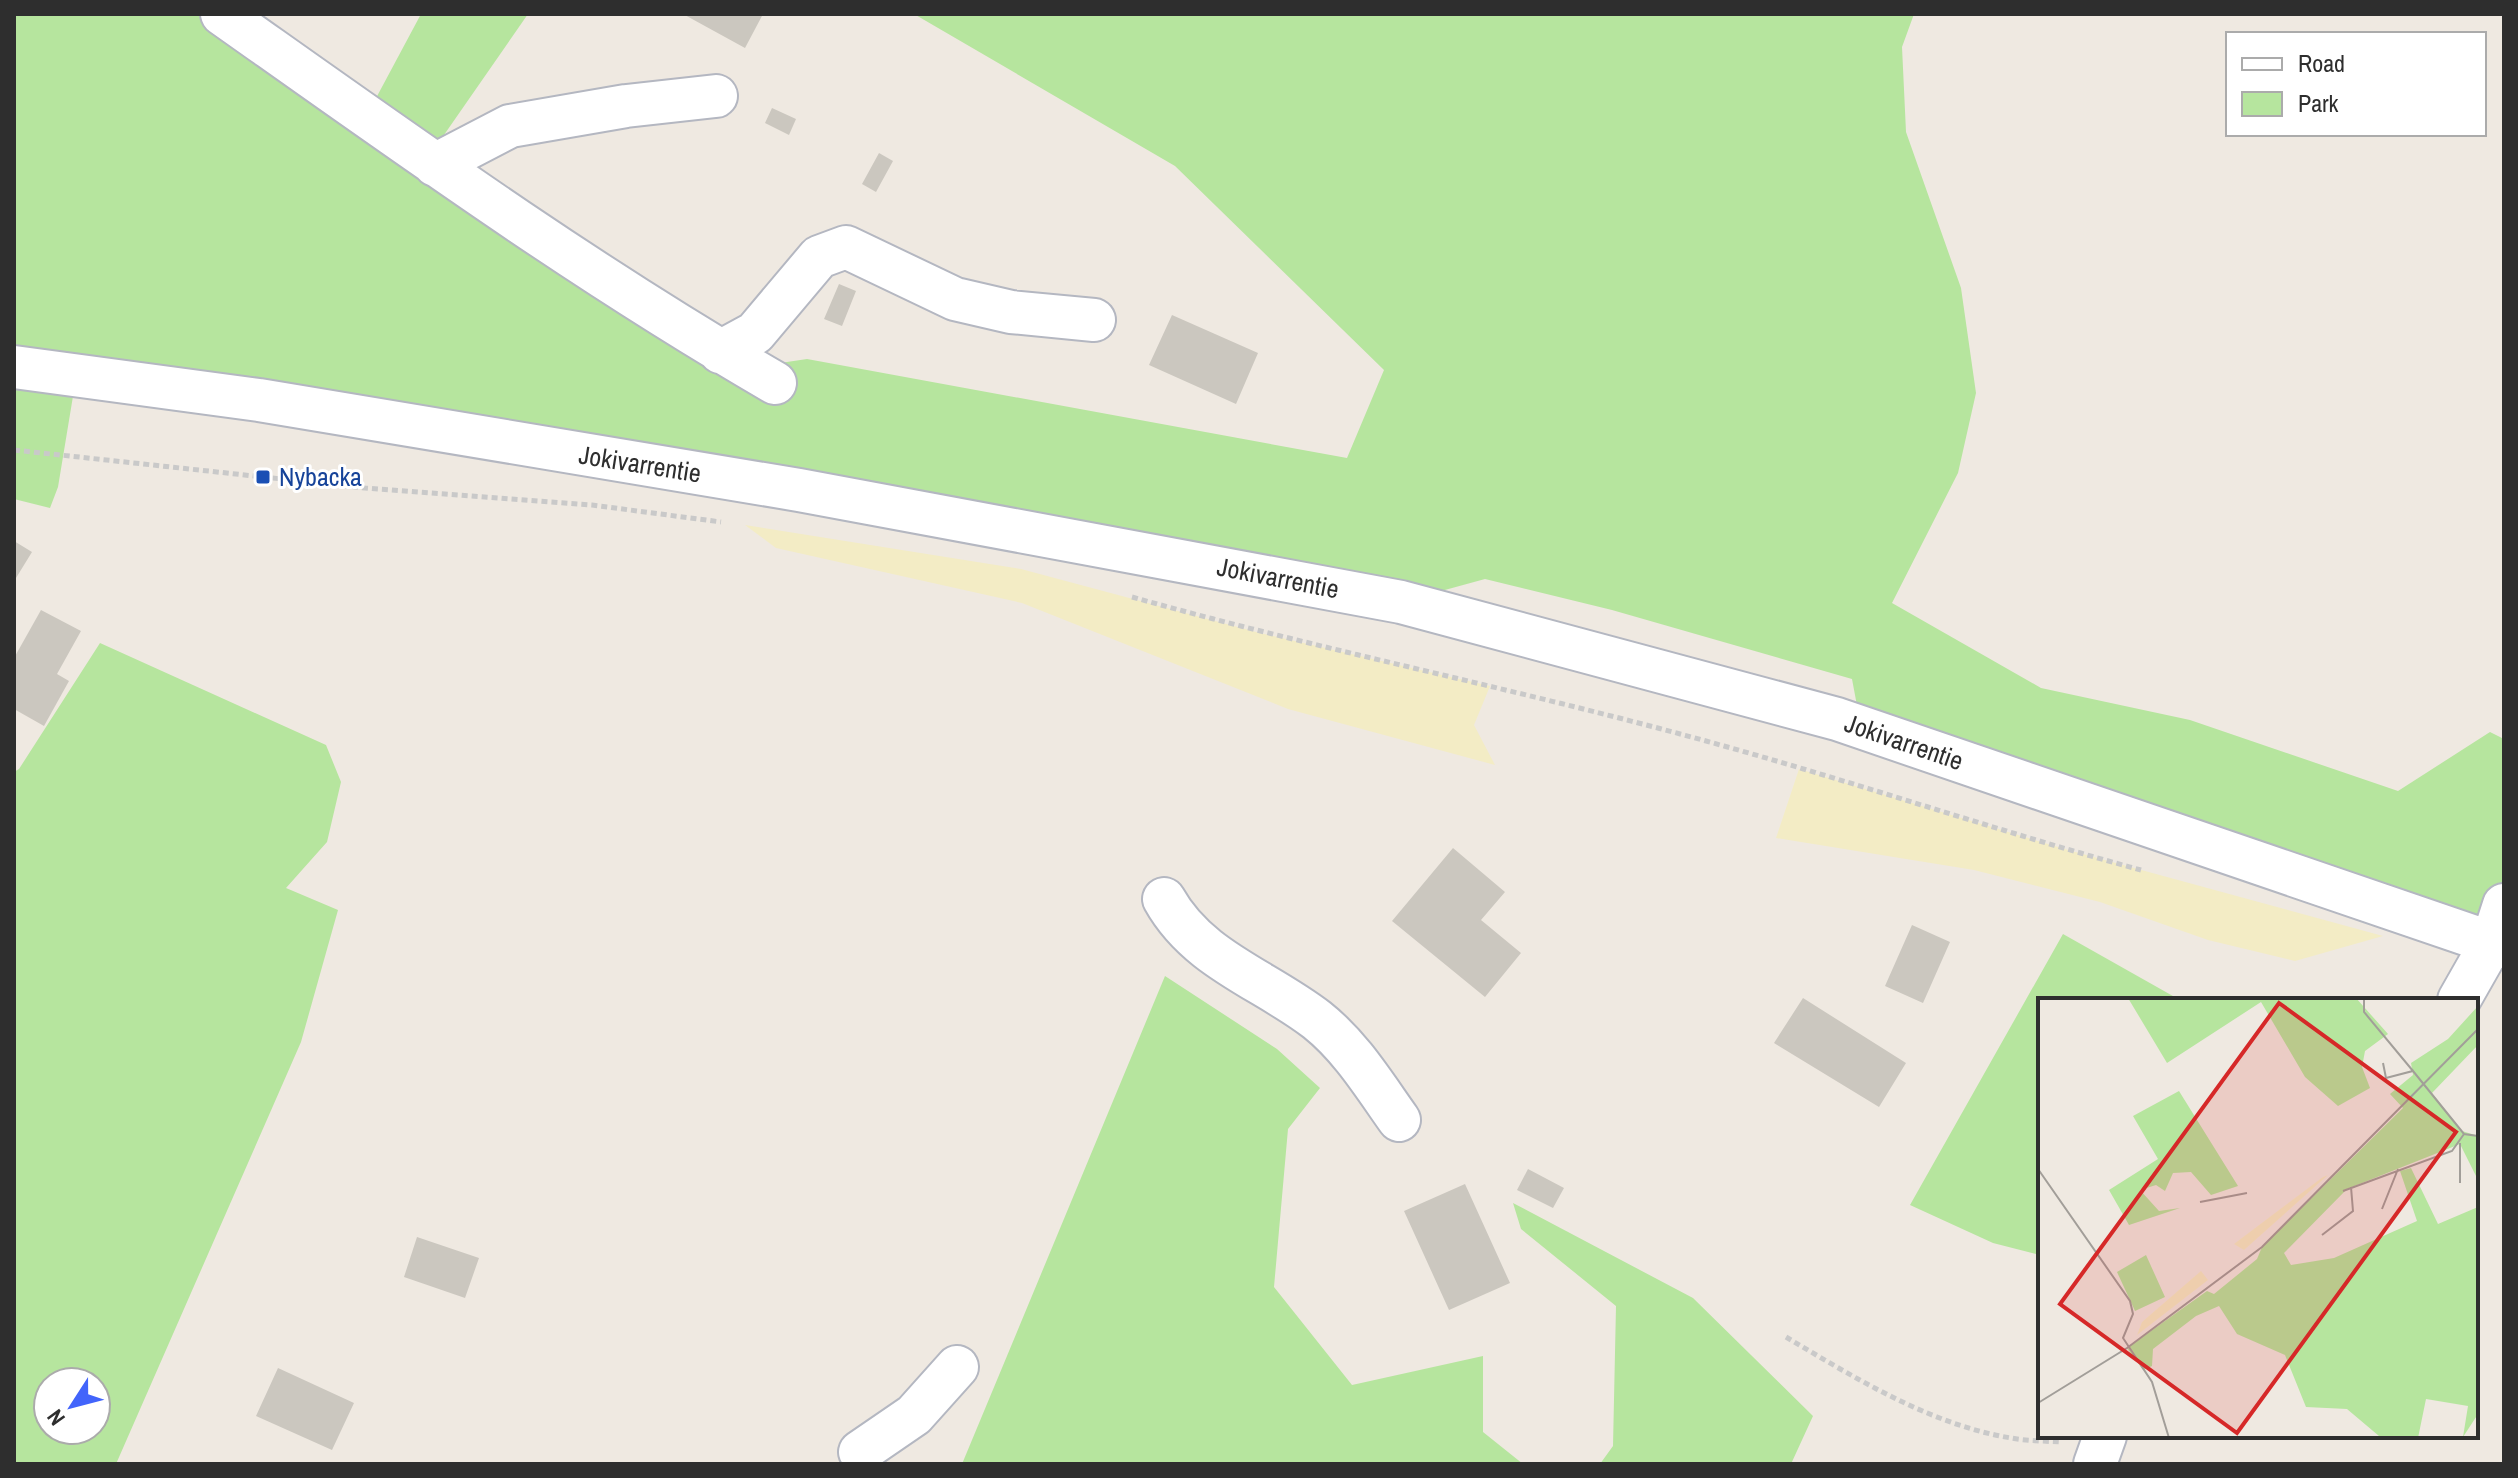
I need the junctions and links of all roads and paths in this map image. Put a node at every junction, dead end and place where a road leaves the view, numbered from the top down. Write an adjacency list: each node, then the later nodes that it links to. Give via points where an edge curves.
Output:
1 (222, 14): 3 (street)
2 (716, 96): 3 (street, via 510,126)
3 (435, 165): 5 (street)
4 (1094, 320): 5 (street, via 1011,312 955,299 846,247 819,257 755,333)
5 (720, 352): 7 (street)
6 (14, 367): 13 (street, Jokivarrentie, via 259,400 814,493 1401,602 1837,719)
7 (775, 383)
8 (14, 450): 9 (path)
9 (730, 523)
10 (1127, 596): 11 (path, via 1724,746)
11 (2143, 871)
12 (1164, 899): 15 (street, via 1178,924 1209,953 1318,1020 1349,1050)
13 (2500, 931): 14 (street)
14 (2460, 998)
15 (1399, 1120)
16 (1786, 1337): 18 (path, via 1853,1377 1953,1422 2011,1438)
17 (957, 1367): 19 (street, via 914,1415)
18 (2101, 1448)
19 (860, 1452)

